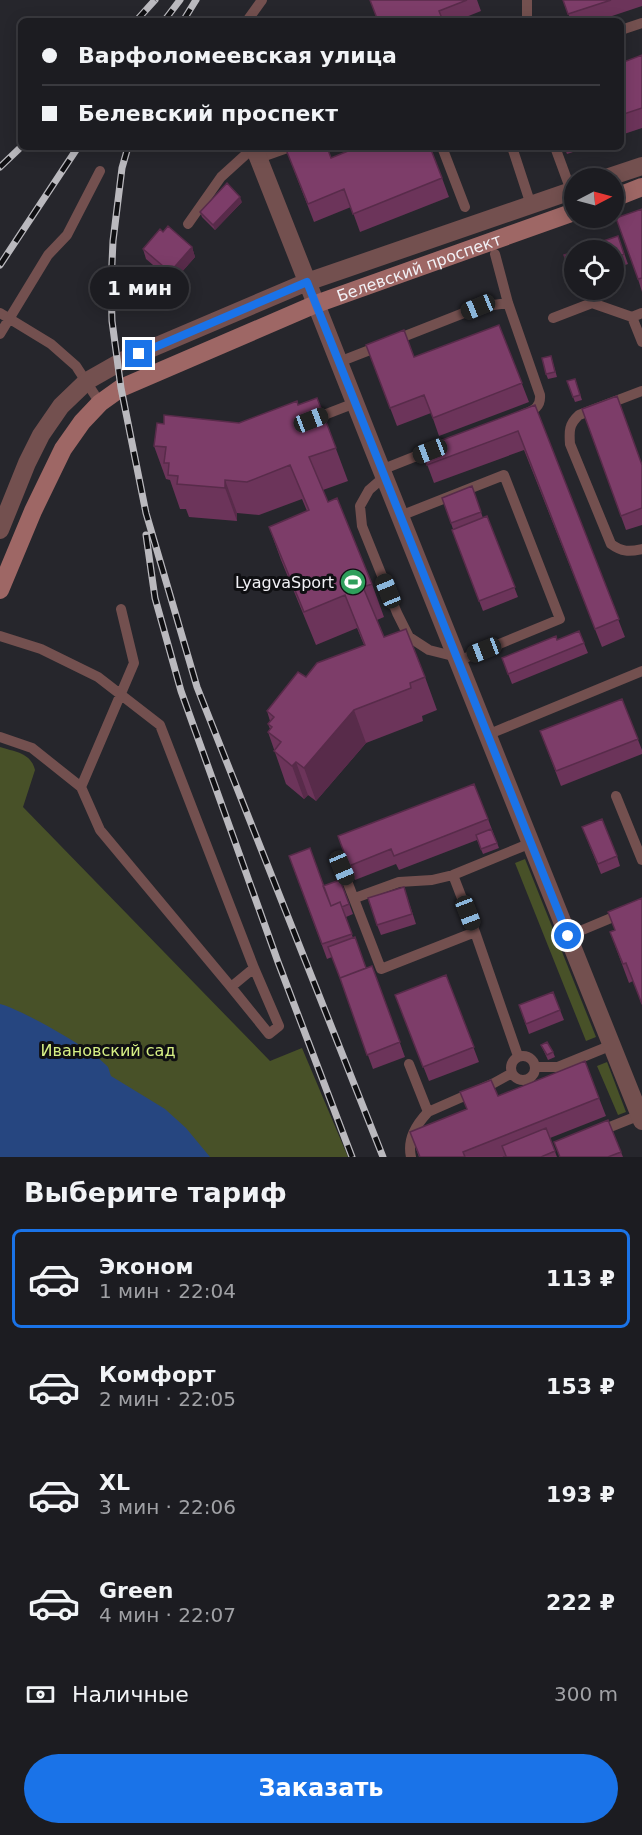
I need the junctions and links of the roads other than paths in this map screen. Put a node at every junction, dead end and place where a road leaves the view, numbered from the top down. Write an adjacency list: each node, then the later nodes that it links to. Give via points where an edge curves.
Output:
1 (262, 0): 3 (lane)
2 (527, 0): 4 (lane)
3 (249, 18)
4 (526, 18)
5 (642, 23): 6 (lane)
6 (624, 29)
7 (443, 150): 19 (lane)
8 (513, 150): 18 (lane)
9 (556, 150): 12 (lane)
10 (256, 151): 21 (lane, via 221,177); 23 (street)
11 (642, 166): 14 (street)
12 (564, 169)
13 (100, 171): 29 (lane, via 66,235 48,255)
14 (624, 172)
15 (642, 187): 16 (street)
16 (624, 194)
17 (564, 196): 18 (street, Белевский проспект)
18 (531, 205): 23 (street, Белевский проспект)
19 (465, 207)
20 (564, 216): 25 (street, Белевский проспект)
21 (188, 224)
22 (495, 254): 24 (lane)
23 (307, 282): 25 (street); 33 (street, Белевский проспект, via 124,360)
24 (508, 303): 32 (lane, via 478,307); 37 (lane, via 541,402 533,411)
25 (316, 304): 32 (street); 35 (street, Белевский проспект, via 144,376)
26 (0, 313): 29 (lane)
27 (637, 315): 28 (lane, via 592,303); 31 (lane)
28 (554, 318)
29 (10, 319): 30 (lane); 33 (lane, via 51,344)
30 (0, 334)
31 (642, 342)
32 (339, 362): 36 (street)
33 (87, 381): 35 (lane); 42 (street, Белевский проспект, via 61,406 41,435)
34 (642, 391): 43 (lane, via 579,415 569,431 570,444 611,544 620,550)
35 (100, 403): 44 (street, Белевский проспект, via 63,449)
36 (355, 403): 38 (lane); 40 (street)
37 (510, 420)
38 (298, 425)
39 (443, 446): 40 (lane)
40 (383, 473): 41 (street); 47 (lane, via 360,506 362,526 409,637 429,650)
41 (400, 516): 47 (street); 47 (lane, via 504,475 560,619)
42 (0, 530)
43 (642, 549)
44 (0, 590)
45 (121, 609): 49 (lane, via 134,663)
46 (0, 636): 49 (lane, via 76,665)
47 (457, 659): 50 (street)
48 (642, 670): 50 (lane)
49 (122, 695): 52 (lane); 62 (lane, via 160,725)
50 (487, 735): 54 (street)
51 (0, 736): 52 (lane, via 32,748)
52 (81, 787): 63 (lane, via 100,830)
53 (616, 796): 55 (lane)
54 (531, 843): 57 (lane); 61 (street)
55 (642, 860)
56 (342, 868): 58 (lane)
57 (453, 875): 58 (lane, via 399,882); 60 (lane)
58 (355, 898): 60 (lane, via 381,969)
59 (642, 905): 61 (lane)
60 (475, 932): 65 (lane)
61 (568, 936): 64 (street)
62 (254, 968): 63 (lane); 63 (lane, via 279,1026 269,1034)
63 (231, 987)
64 (612, 1045): 67 (lane, via 558,1066); 70 (street)
65 (518, 1056): 67 (lane, via 528,1056); 68 (lane, via 511,1063)
66 (409, 1064): 69 (lane)
67 (535, 1067): 68 (lane, via 528,1079 519,1079)
68 (512, 1073): 69 (lane)
69 (428, 1112): 72 (lane, via 414,1132 409,1146)
70 (641, 1118): 71 (lane)
71 (585, 1135)
72 (411, 1157)

